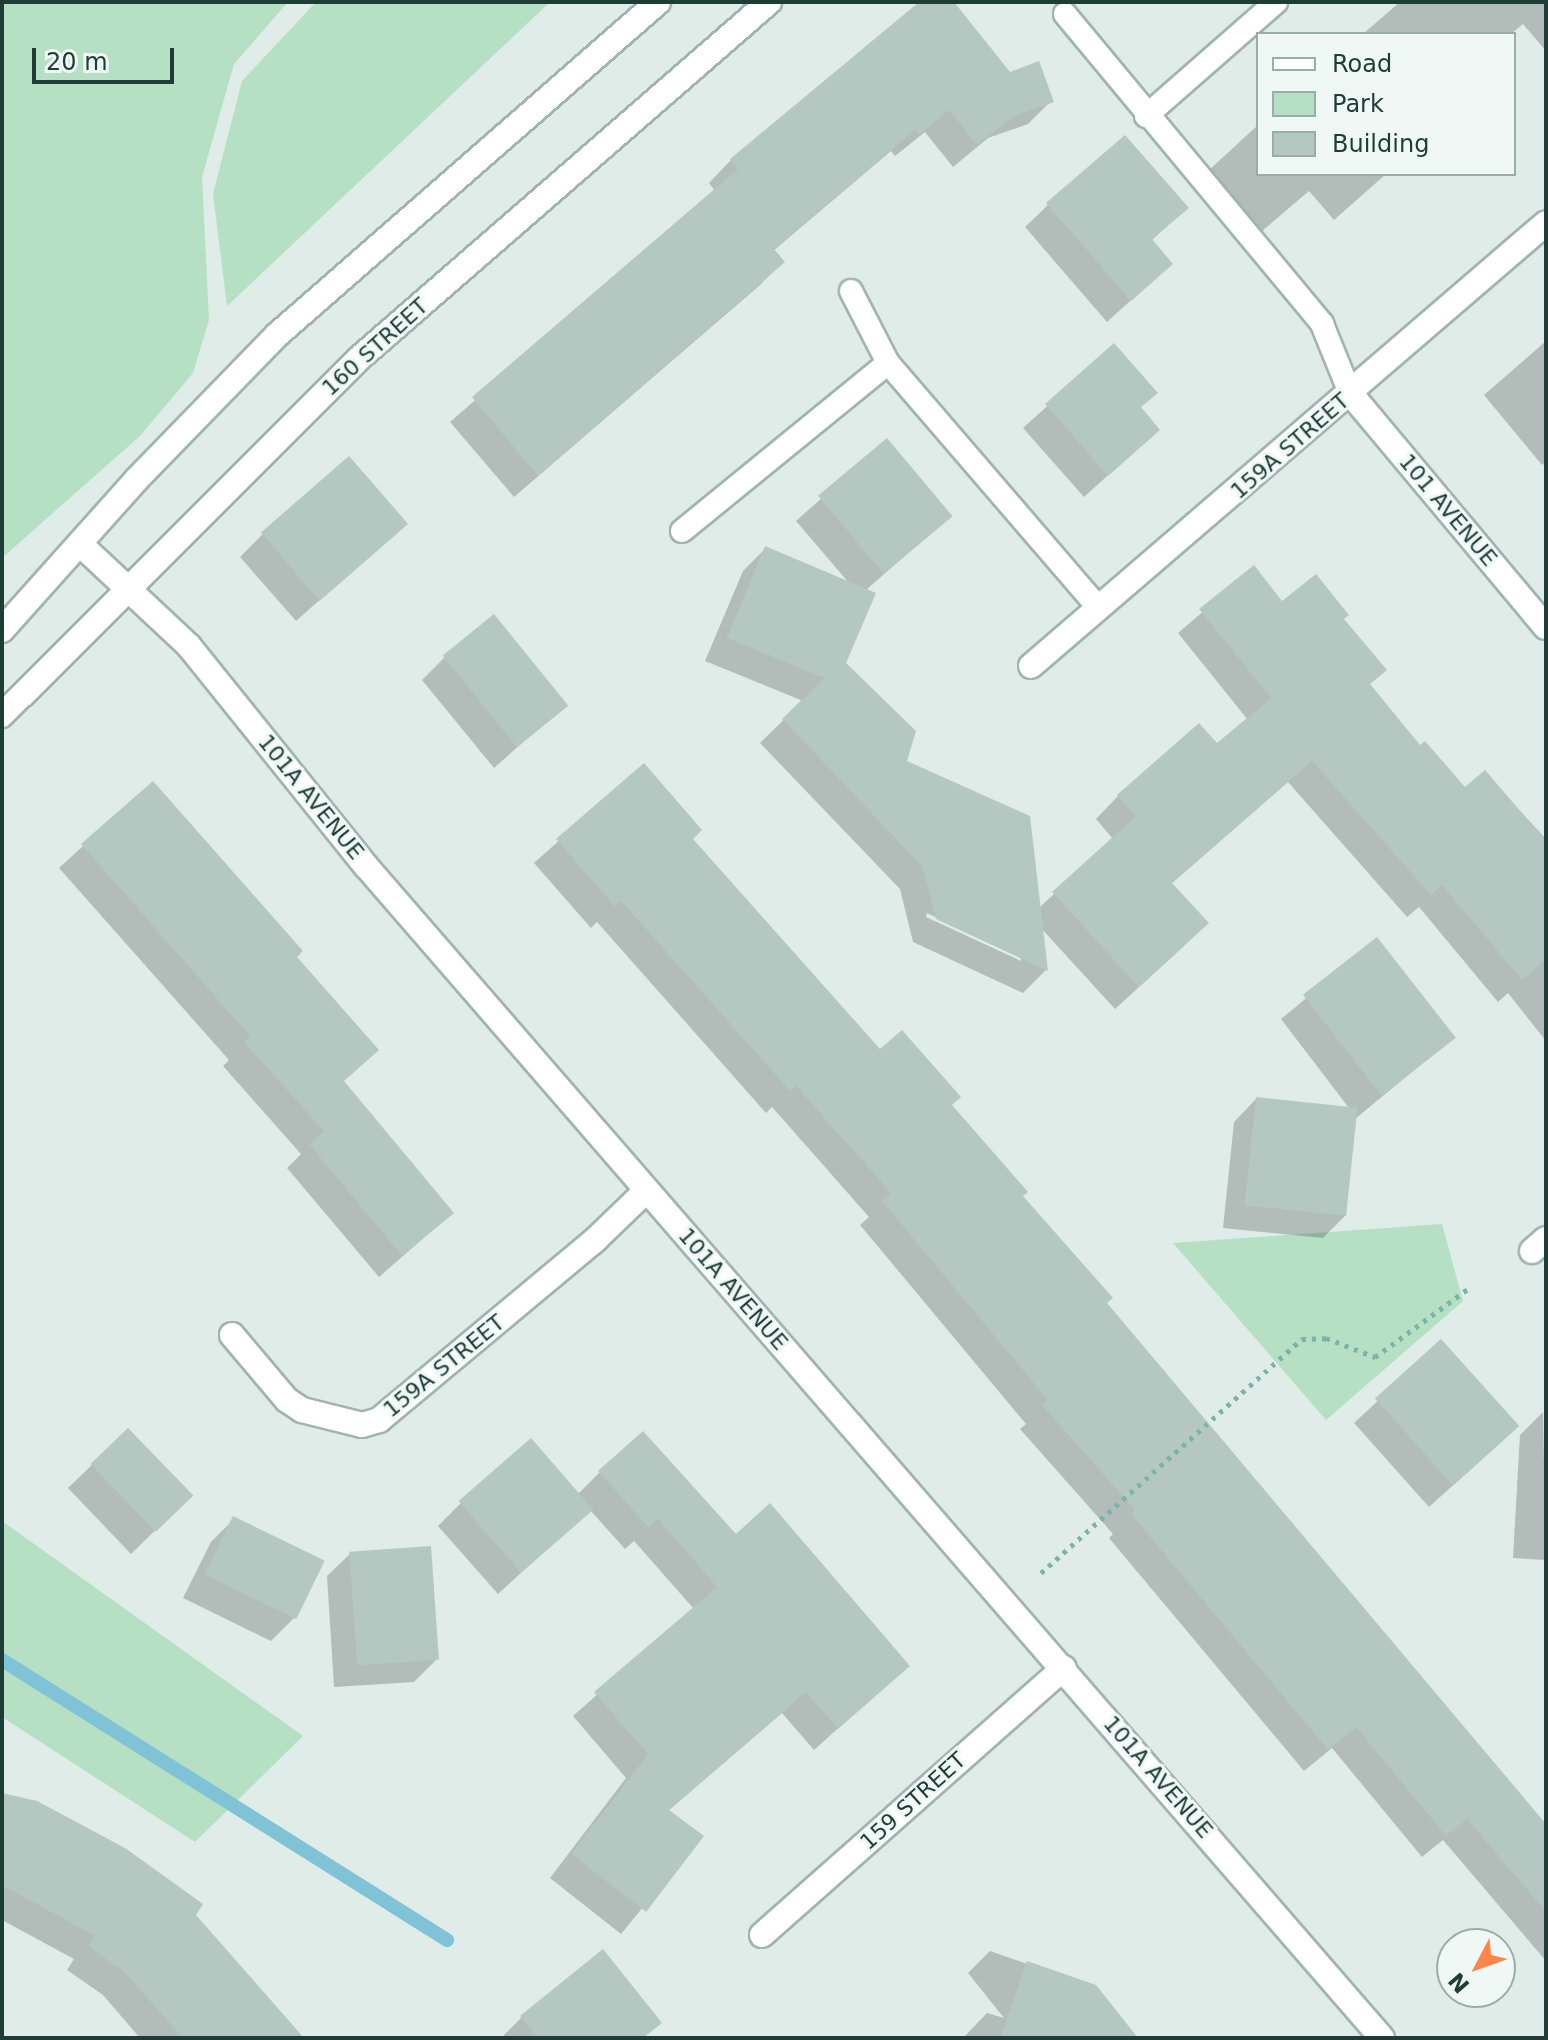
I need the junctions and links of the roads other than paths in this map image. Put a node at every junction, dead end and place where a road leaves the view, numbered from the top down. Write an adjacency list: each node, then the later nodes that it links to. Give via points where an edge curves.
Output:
1 (658, 2): 11 (street, via 277,335)
2 (769, 2): 12 (street, 160 STREET, via 363,355)
3 (1276, 2): 5 (lane)
4 (1065, 14): 5 (lane)
5 (1146, 116): 9 (lane, via 1322,324)
6 (1546, 223): 9 (street, 159A STREET)
7 (851, 291): 8 (lane)
8 (888, 363): 10 (lane); 13 (lane)
9 (1350, 393): 13 (street, 159A STREET); 14 (street, 101 AVENUE)
10 (682, 531)
11 (80, 544): 12 (street, 101A AVENUE); 15 (street)
12 (132, 590): 17 (street, 160 STREET); 18 (street, 101A AVENUE, via 189,646 366,866)
13 (1099, 608): 16 (street, 159A STREET)
14 (1546, 627)
15 (2, 630)
16 (1031, 666)
17 (2, 715)
18 (646, 1191): 19 (street, 159A STREET, via 379,1420 362,1425 302,1410 287,1400); 20 (street, 101A AVENUE)
19 (232, 1335)
20 (1064, 1668): 21 (street, 159 STREET); 22 (street, 101A AVENUE)
21 (762, 1935)
22 (1382, 2038)

